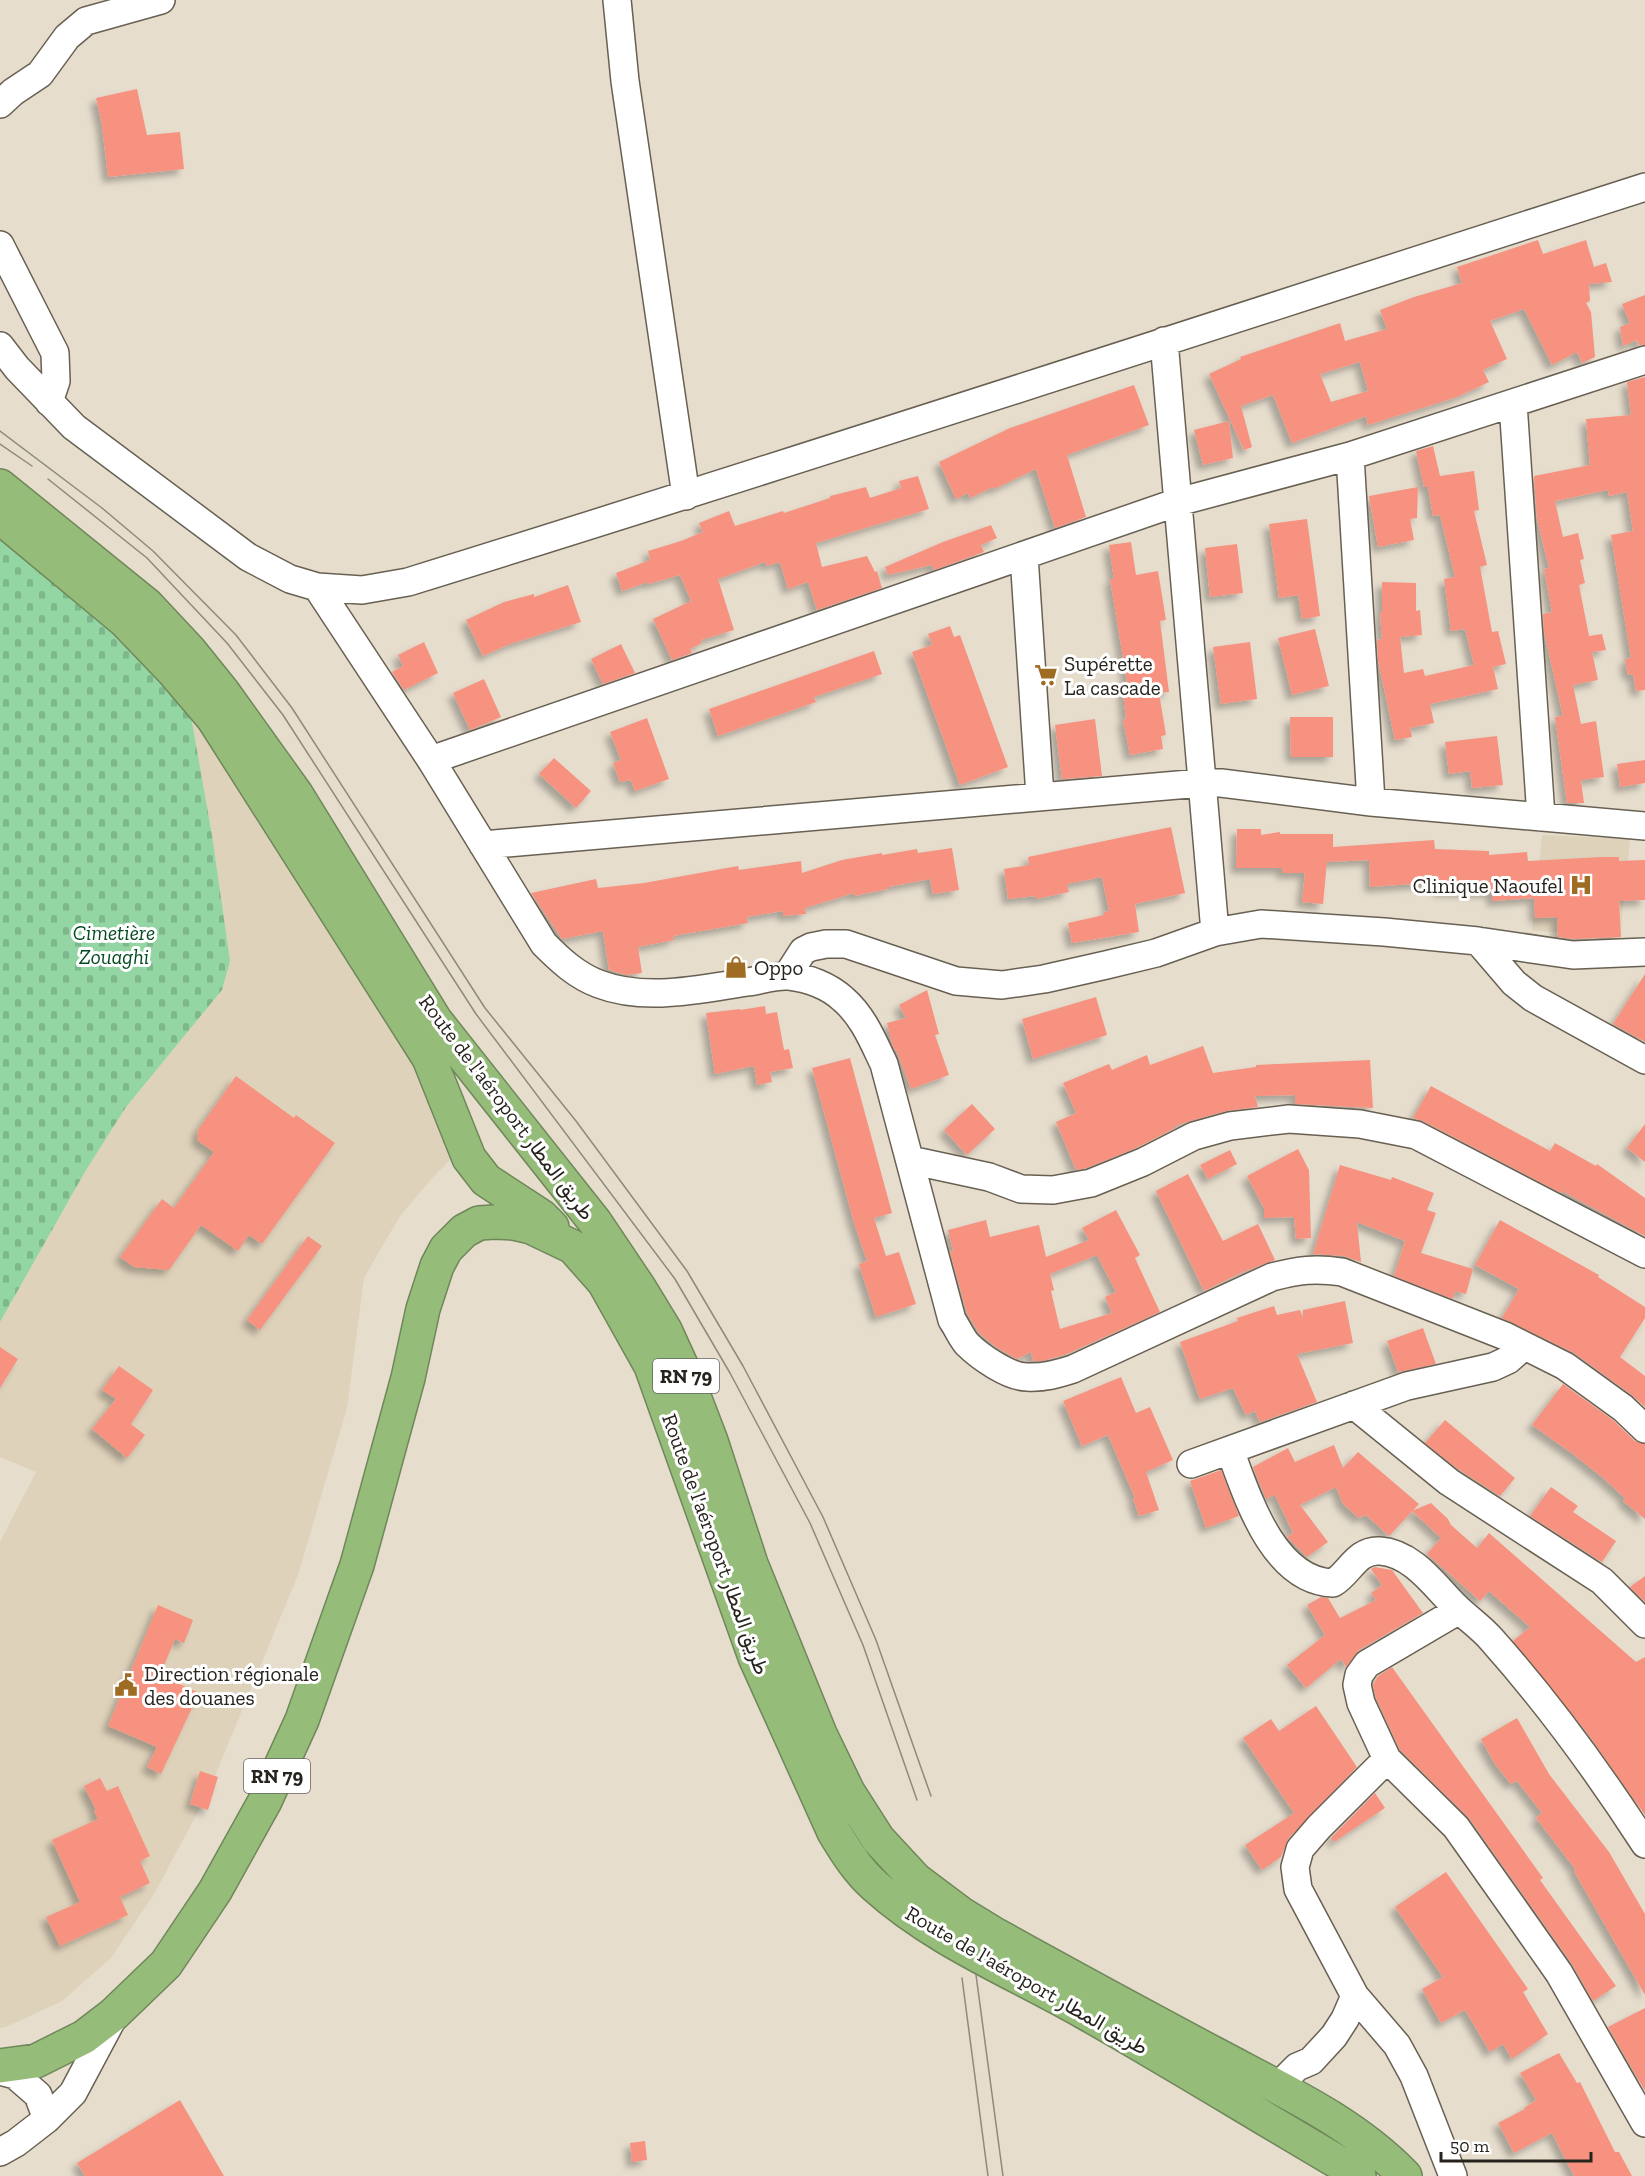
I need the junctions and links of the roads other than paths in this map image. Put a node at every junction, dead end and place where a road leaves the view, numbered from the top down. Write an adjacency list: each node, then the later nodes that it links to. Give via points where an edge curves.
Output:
1 (161, 0): 3 (street, via 94,17 80,25 40,74)
2 (617, 0): 13 (street, via 625,81)
3 (0, 104)
4 (1645, 187): 6 (street)
5 (0, 245): 9 (street, via 55,353 56,381)
6 (1164, 341): 13 (street); 14 (street)
7 (0, 346): 9 (street)
8 (1645, 360): 10 (street)
9 (49, 402): 17 (street, via 74,427 248,557 290,579)
10 (1513, 403): 11 (street); 22 (street)
11 (1350, 456): 14 (street); 21 (street)
12 (0, 486): 46 (highway, Route de l'aéroport طريق المطار / RN 79, via 147,605 223,692 296,794 435,1020 595,1222 640,1289 686,1376 751,1564 820,1734 848,1792 878,1839 916,1880 960,1913)
13 (686, 496): 17 (street, via 408,582 362,590)
14 (1178, 502): 16 (street); 19 (street)
15 (0, 518): 31 (highway, via 125,621 213,718 429,1058 469,1158 486,1180 541,1216)
16 (1024, 556): 18 (street); 20 (street)
17 (317, 587): 18 (street)
18 (431, 759): 24 (street)
19 (1201, 783): 20 (street); 21 (street); 25 (street)
20 (1040, 796): 24 (street)
21 (1371, 802): 22 (street)
22 (1541, 817): 23 (street)
23 (1645, 826)
24 (483, 845): 28 (street, via 544,944 565,965 598,984 628,992 678,992)
25 (1215, 932): 26 (street, via 1261,924); 28 (street, via 1146,955 1002,985 956,981 846,944 811,947 799,956)
26 (1478, 941): 27 (street, via 1573,955); 29 (street, via 1514,983 1533,998)
27 (1645, 952)
28 (787, 976): 30 (street, via 829,989 857,1013 884,1064)
29 (1645, 1060)
30 (910, 1160): 32 (street, via 989,1177 1021,1189 1053,1190 1091,1183 1194,1136 1230,1126 1289,1119 1360,1124 1416,1135); 33 (street, via 952,1320 966,1343 1013,1375 1053,1376 1272,1277 1316,1269 1342,1272)
31 (573, 1247): 43 (highway, Route de l'aéroport طريق المطار / RN 79, via 531,1227 479,1222 446,1249 436,1266 423,1309 357,1566 302,1720 265,1801 215,1891 166,1964); 50 (highway, Route de l'aéroport طريق المطار / RN 79, via 604,1282 651,1366 755,1657 849,1857 874,1885 914,1918 1083,2012)
32 (1645, 1254)
33 (1524, 1346): 34 (street, via 1493,1367 1407,1386); 35 (street, via 1565,1366)
34 (1353, 1405): 36 (street); 39 (street, via 1449,1482 1602,1581)
35 (1645, 1429)
36 (1230, 1450): 37 (street); 38 (street, via 1257,1521 1282,1556 1307,1577 1333,1583 1368,1553 1377,1550 1397,1554 1414,1565)
37 (1191, 1464)
38 (1459, 1610): 40 (street, via 1367,1664 1359,1675 1361,1703); 41 (street, via 1491,1639 1549,1708)
39 (1645, 1624)
40 (1386, 1759): 42 (street, via 1300,1849 1295,1867 1298,1889); 48 (street, via 1456,1827 1515,1909 1559,1973)
41 (1645, 1844)
42 (1355, 1996): 46 (street, via 1334,2036 1311,2061 1297,2067); 52 (street, via 1397,2045 1414,2076)
43 (114, 2014): 44 (highway, Route de l'aéroport طريق المطار / RN 79, via 84,2037 36,2061); 47 (street, via 73,2093)
44 (0, 2066)
45 (0, 2071): 47 (street, via 15,2075 38,2095)
46 (1277, 2087): 51 (highway, Route de l'aéroport طريق المطار / RN 79, via 1349,2128)
47 (47, 2119): 49 (street)
48 (1645, 2123)
49 (0, 2152)
50 (1359, 2176)
51 (1405, 2176)
52 (1453, 2176)

